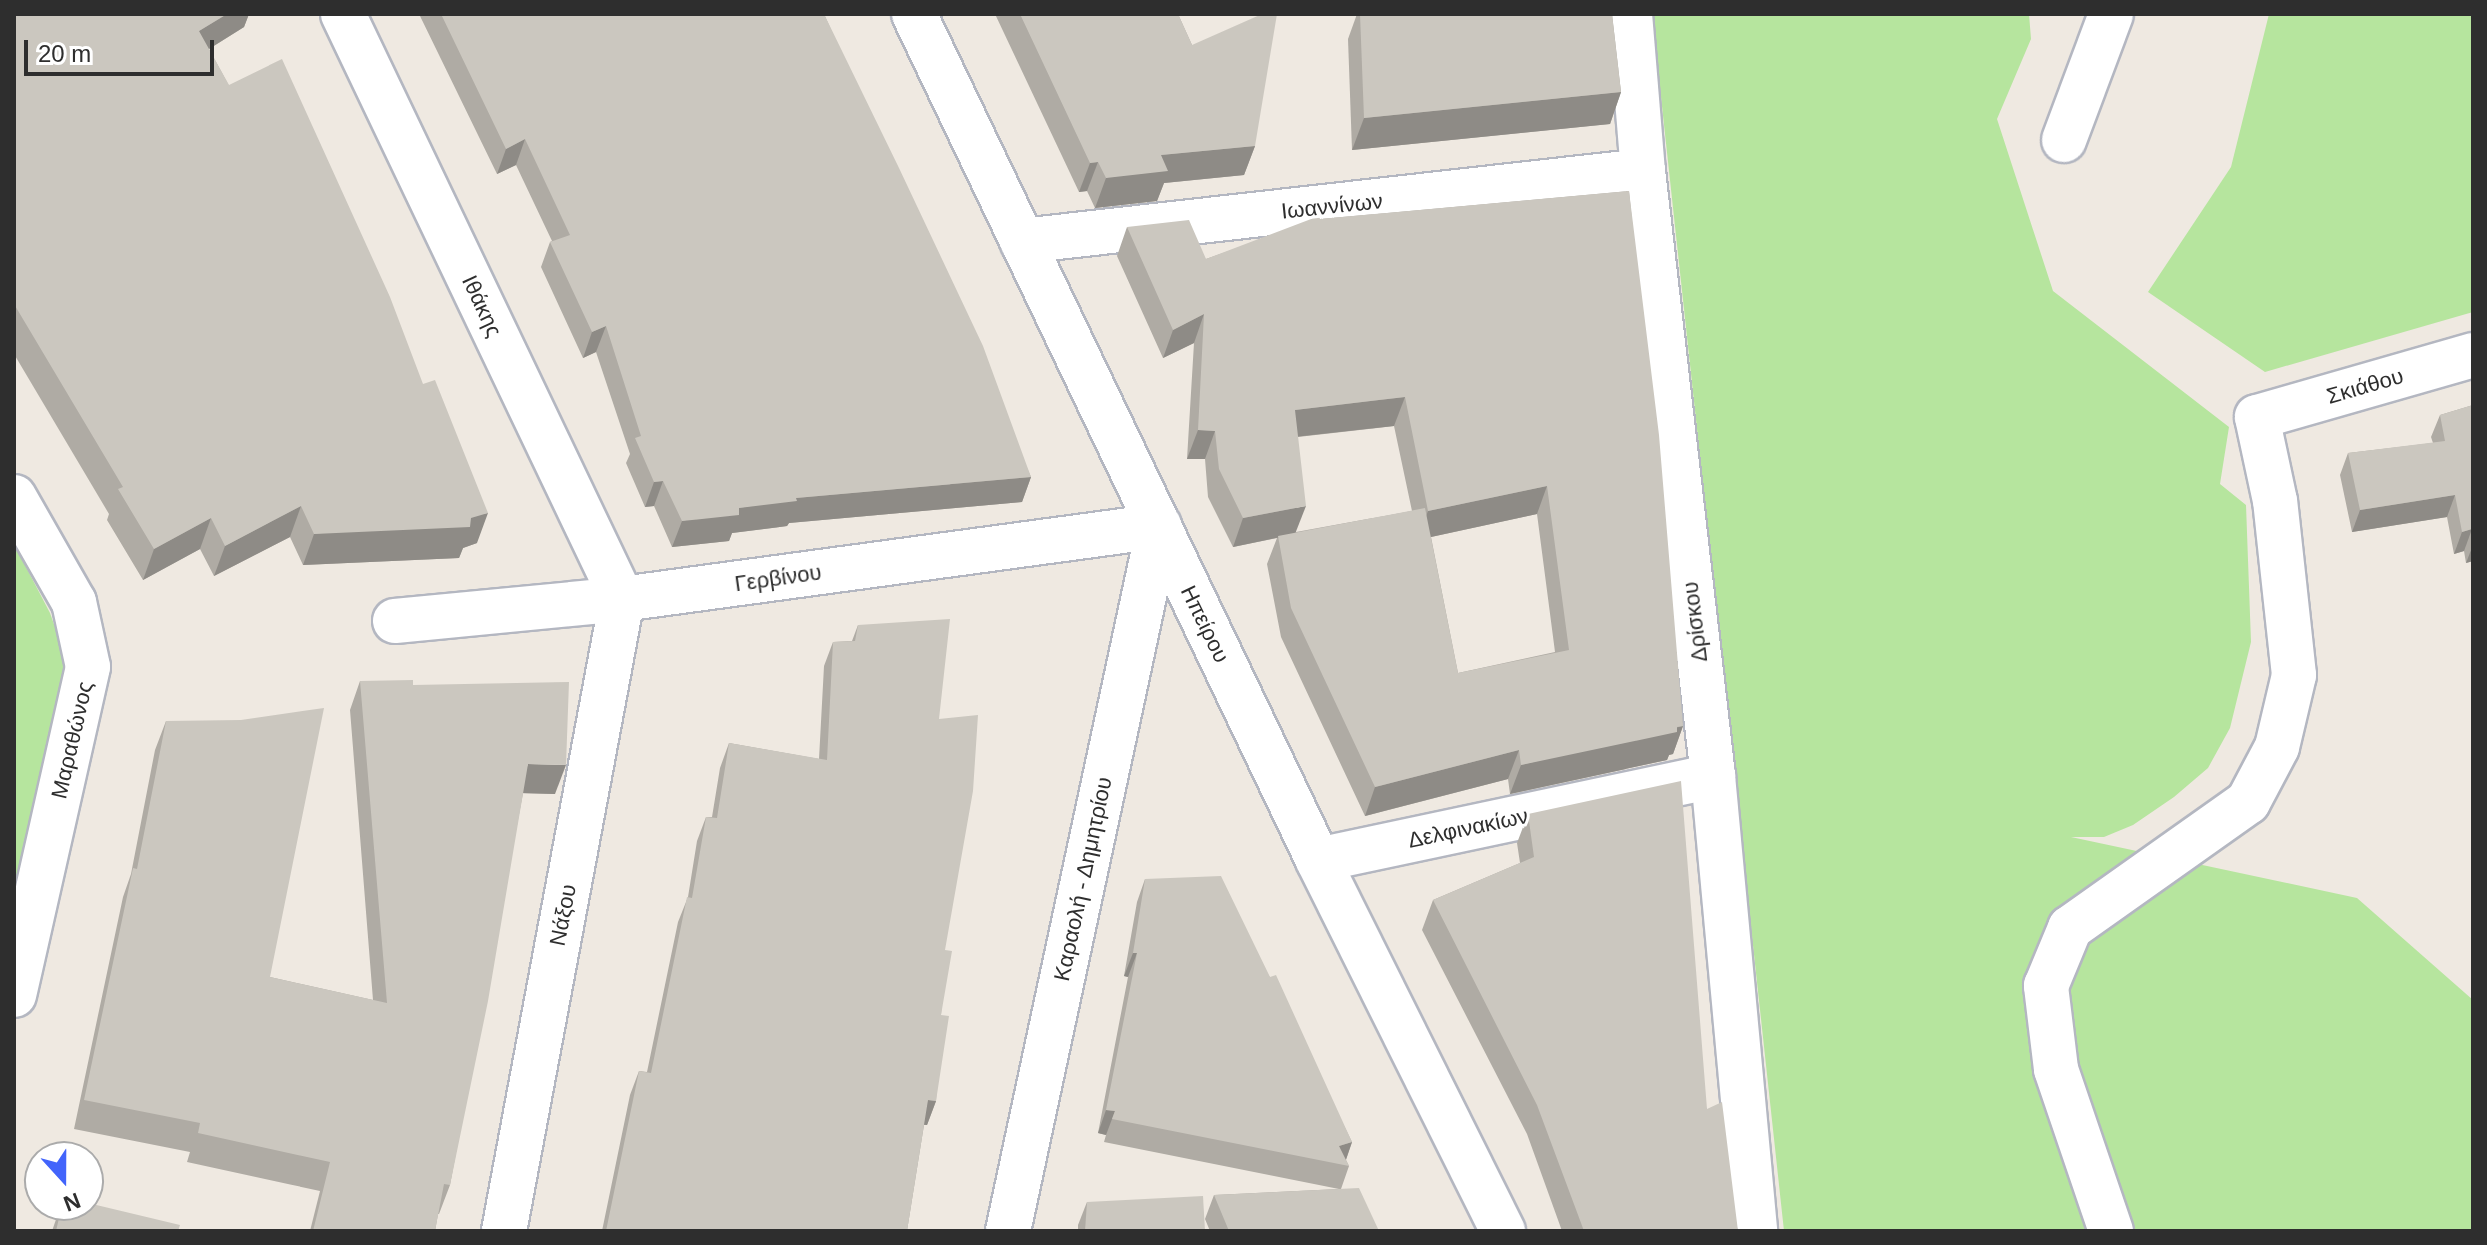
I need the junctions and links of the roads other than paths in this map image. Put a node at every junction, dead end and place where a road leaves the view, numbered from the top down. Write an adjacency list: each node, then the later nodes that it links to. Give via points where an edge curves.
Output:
1 (343, 14): 11 (street, Ιθάκης)
2 (914, 14): 7 (street, Ηπείρου)
3 (1630, 14): 6 (street, Δρίσκου)
4 (2111, 14): 5 (street)
5 (2064, 140)
6 (1643, 171): 7 (street, Ιωαννίνων); 13 (street, Δρίσκου)
7 (1022, 241): 10 (street, Ηπείρου)
8 (2473, 355): 20 (street, Σκιάθου, via 2257,417 2275,501 2294,675 2277,747 2248,802 2070,928 2046,986 2056,1069)
9 (14, 497): 15 (street, Μαραθώνος, via 74,602 88,667)
10 (1159, 526): 11 (street, Γερβίνου); 14 (street, Ηπείρου); 17 (street, Καραολή - Δημητρίου)
11 (622, 599): 12 (street, Γερβίνου); 16 (street, Νάξου)
12 (395, 621)
13 (1713, 776): 14 (street, Δελφινακίων); 19 (street, Δρίσκου)
14 (1318, 860): 18 (street, Ηπείρου)
15 (14, 995)
16 (504, 1231)
17 (1008, 1231)
18 (1503, 1231)
19 (1755, 1231)
20 (2111, 1231)

